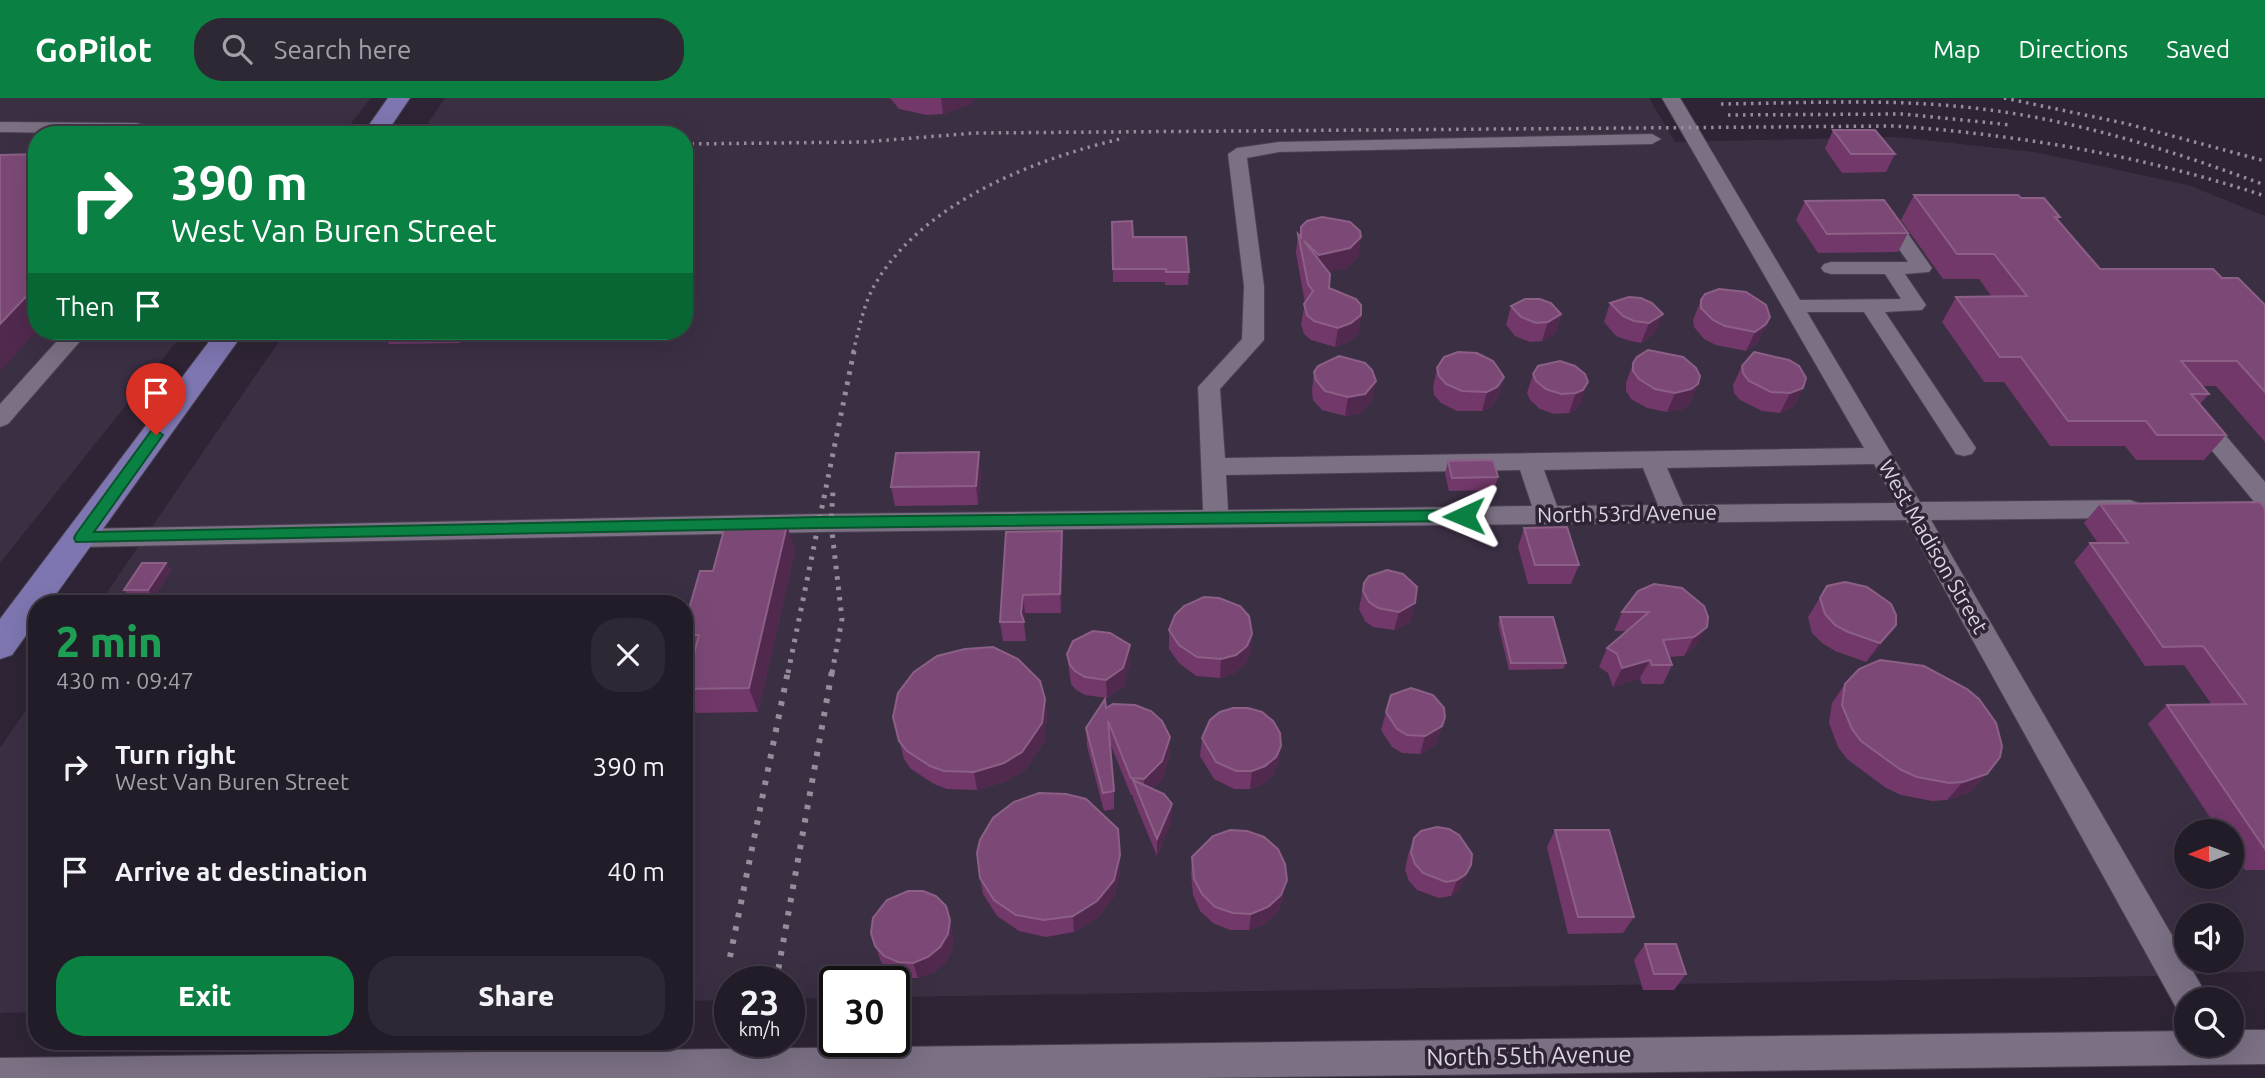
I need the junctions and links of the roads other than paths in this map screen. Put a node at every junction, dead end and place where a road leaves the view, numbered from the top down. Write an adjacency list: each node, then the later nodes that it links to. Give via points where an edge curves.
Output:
1 (399, 98): 3 (main road)
2 (1671, 98): 10 (street, West Madison Street)
3 (379, 126)
4 (0, 127): 5 (street)
5 (28, 127)
6 (1652, 139): 20 (street, via 1279,147 1237,154 1254,286 1253,340 1209,387)
7 (1885, 215): 9 (street, via 1922,268)
8 (1831, 268): 9 (street)
9 (1891, 268): 11 (street, via 1914,305)
10 (1793, 306): 11 (street); 17 (street, West Madison Street)
11 (1870, 306): 16 (street)
12 (70, 340): 14 (street)
13 (224, 340): 29 (main road)
14 (0, 419)
15 (2207, 429): 21 (street)
16 (1964, 448)
17 (1880, 456): 18 (street); 25 (street, West Madison Street)
18 (1652, 461): 19 (street); 26 (street)
19 (1530, 463): 20 (street); 27 (street)
20 (1212, 467): 28 (street)
21 (2265, 498)
22 (2238, 507): 23 (street)
23 (2265, 507)
24 (2155, 509): 25 (street, North 53rd Avenue)
25 (1913, 511): 26 (street, North 53rd Avenue); 33 (street, West Madison Street)
26 (1674, 514): 27 (street, North 53rd Avenue)
27 (1547, 515): 28 (street, North 53rd Avenue)
28 (1216, 519): 29 (street, North 53rd Avenue)
29 (81, 538): 30 (main road)
30 (38, 595)
31 (28, 608): 32 (main road)
32 (0, 645)
33 (2183, 987)
34 (2174, 1047): 37 (street, North 55th Avenue)
35 (2244, 1047): 36 (street, North 55th Avenue)
36 (2265, 1047)
37 (1296, 1069): 38 (street, North 55th Avenue)
38 (796, 1072): 39 (street, North 55th Avenue)
39 (0, 1076)

